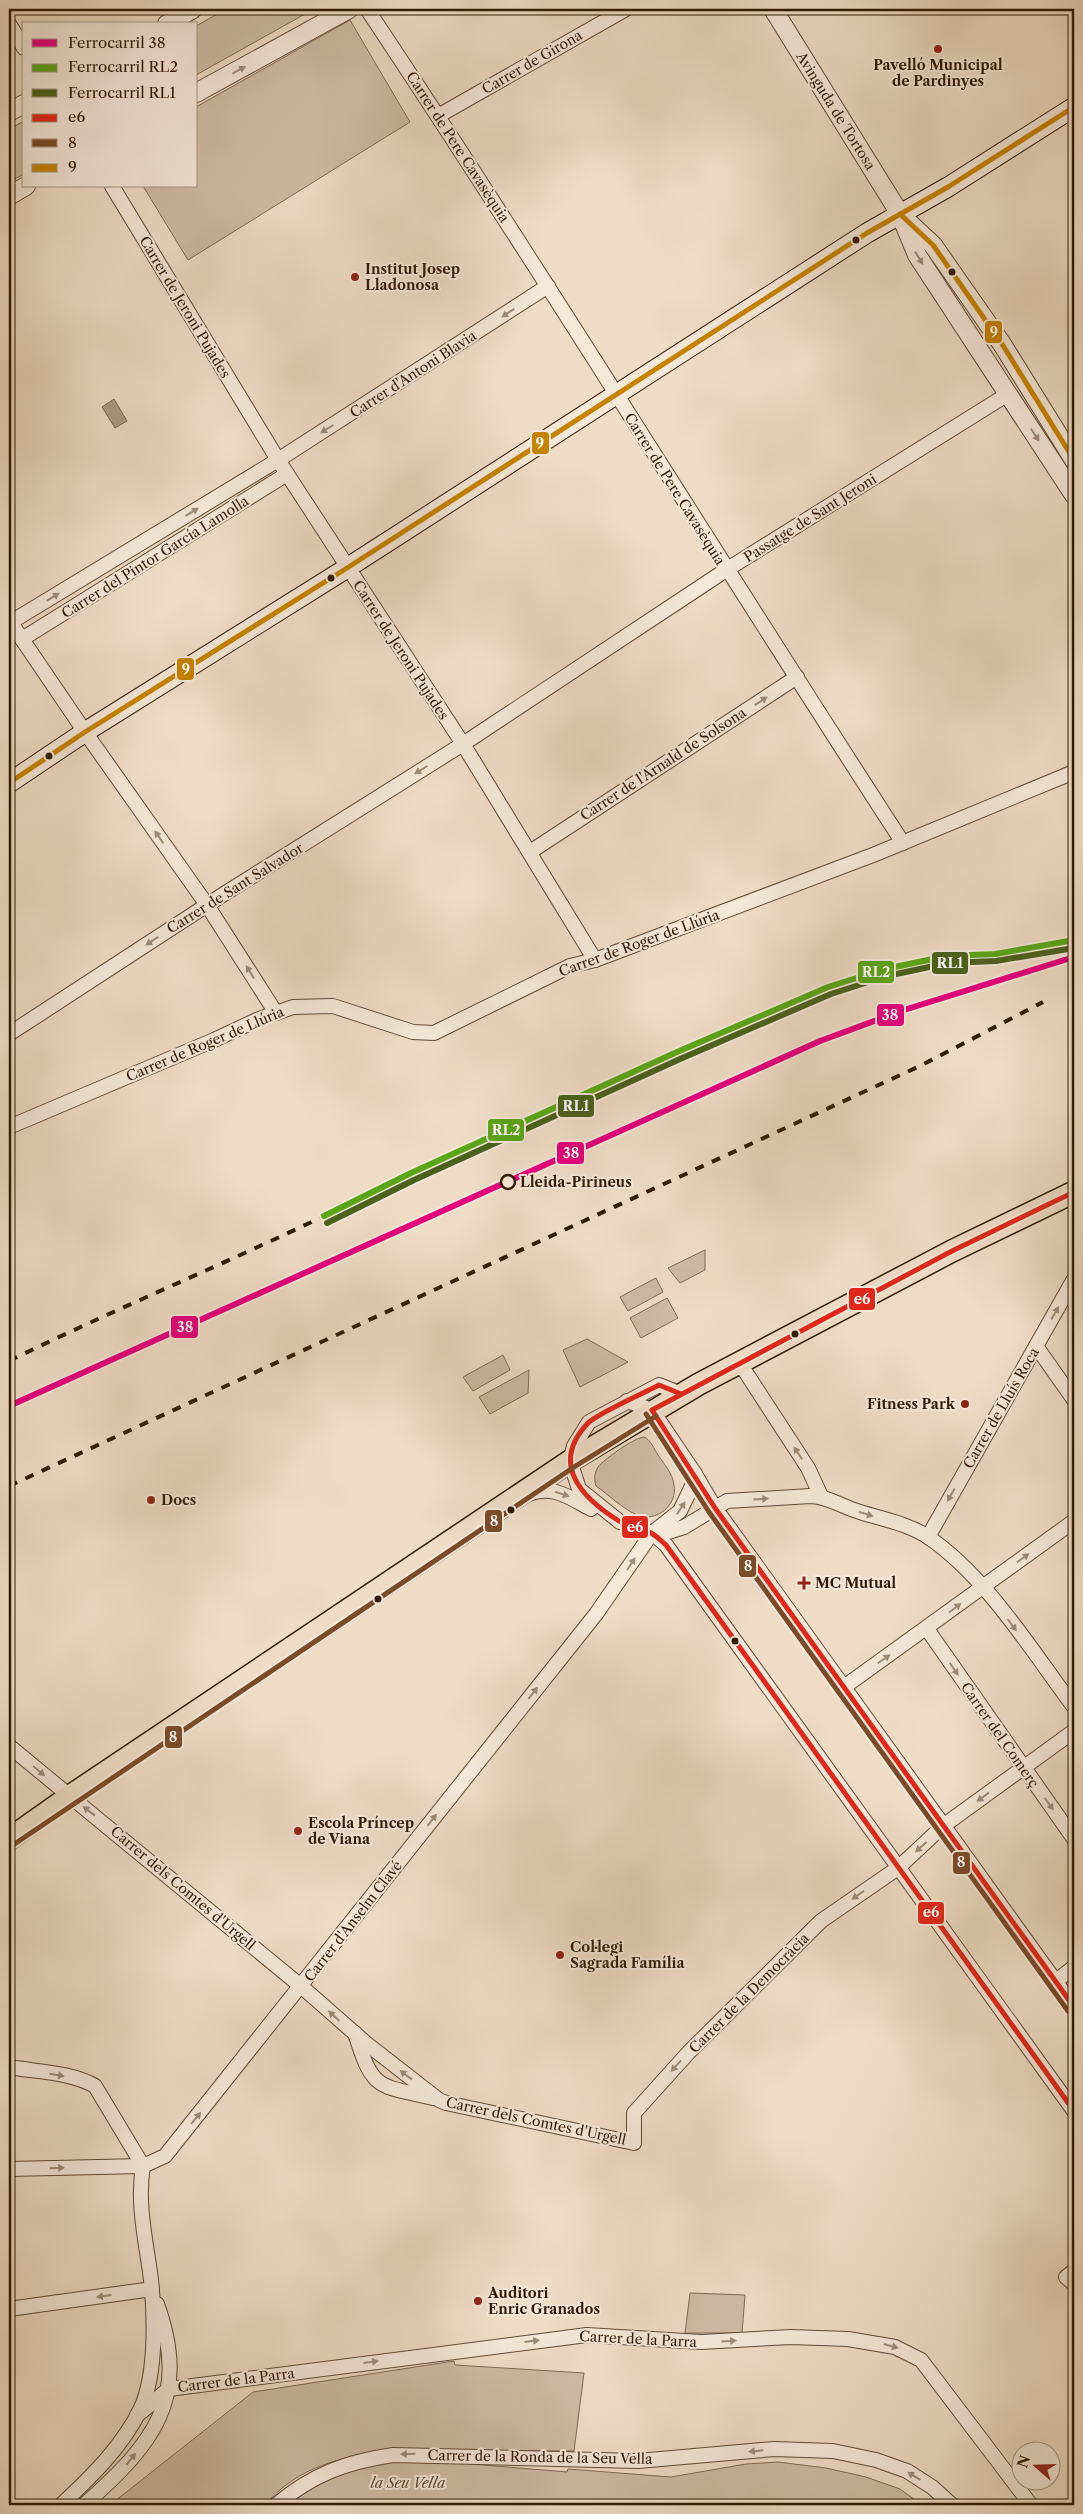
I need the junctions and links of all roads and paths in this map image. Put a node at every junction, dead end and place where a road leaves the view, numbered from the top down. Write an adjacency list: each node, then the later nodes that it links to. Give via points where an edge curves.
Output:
1 (193, 9): 6 (street)
2 (349, 9): 9 (street, one-way to 2)
3 (367, 9): 13 (street, Carrer de Pere Cavasèquia)
4 (626, 9): 13 (street, Carrer de Girona)
5 (773, 9): 17 (street, Avinguda de Tortosa)
6 (170, 22)
7 (10, 27): 8 (street)
8 (22, 45)
9 (198, 92)
10 (22, 105): 12 (street)
11 (1074, 107): 17 (main road)
12 (9, 112)
13 (438, 116): 18 (street, Carrer de Pere Cavasèquia)
14 (23, 188): 16 (street)
15 (113, 188): 21 (street, Carrer de Jeroni Pujades)
16 (9, 196)
17 (900, 214): 19 (street, Avinguda de Tortosa, one-way to 19, via 917,255); 20 (main road); 22 (street, Avinguda de Tortosa, via 933,245 1002,344)
18 (548, 286): 20 (street, Carrer de Pere Cavasèquia); 21 (street, Carrer d'Antoni Blavia, one-way to 21)
19 (1008, 394): 24 (street, Avinguda de Tortosa, one-way to 24); 26 (street, Passatge de Sant Jeroni)
20 (615, 395): 25 (main road); 26 (street, Carrer de Pere Cavasèquia)
21 (278, 460): 23 (street, Carrer de Jeroni Pujades); 27 (street, Carrer del Pintor García Lamolla, one-way to 21)
22 (1074, 460)
23 (287, 474): 25 (street, Carrer de Jeroni Pujades); 28 (street, Carrer del Pintor García Lamolla)
24 (1074, 495)
25 (347, 568): 30 (main road); 31 (street, Carrer de Jeroni Pujades)
26 (726, 570): 29 (street, Carrer de Pere Cavasèquia); 31 (street, Passatge de Sant Jeroni)
27 (10, 621): 28 (street)
28 (22, 639): 30 (street)
29 (797, 677): 34 (street, Carrer de Pere Cavasèquia); 35 (street, Carrer de l'Arnald de Solsona, one-way to 29)
30 (85, 732): 33 (main road); 36 (street, one-way to 30)
31 (463, 744): 35 (street, Carrer de Jeroni Pujades); 36 (street, Carrer de Sant Salvador, one-way to 36)
32 (1074, 772): 34 (street, Carrer de Roger de Llúria)
33 (9, 784)
34 (903, 843): 37 (street, Carrer de Roger de Llúria)
35 (530, 852): 37 (street, Carrer de Jeroni Pujades)
36 (207, 905): 38 (street, one-way to 36); 39 (street, Carrer de Sant Salvador, one-way to 39)
37 (595, 960): 38 (street, Carrer de Roger de Llúria, via 570,966 428,1034 333,1006 293,1007)
38 (276, 1013): 40 (street, Carrer de Roger de Llúria)
39 (9, 1034)
40 (9, 1126)
41 (1074, 1192): 44 (main road, via 952,1251)
42 (1074, 1279): 43 (street, Carrer de Lluís Roca, one-way to 42)
43 (1036, 1346): 46 (street); 57 (street, Carrer de Lluís Roca, one-way to 57)
44 (739, 1362): 45 (main road); 51 (street, one-way to 44, via 808,1468)
45 (681, 1394): 47 (street, via 659,1385); 48 (main road)
46 (1074, 1400)
47 (627, 1401): 48 (street); 49 (street, via 587,1424 576,1441)
48 (652, 1410): 49 (main road); 50 (street)
49 (570, 1461): 52 (main road); 54 (street, via 579,1490)
50 (695, 1474): 53 (street); 56 (street, one-way to 50, via 680,1510)
51 (821, 1496): 53 (street, one-way to 51, via 727,1501); 57 (street, one-way to 57)
52 (515, 1498): 54 (street, one-way to 54, via 536,1491 553,1491); 65 (main road)
53 (715, 1508): 56 (street, via 676,1531); 60 (street)
54 (609, 1514): 56 (street, via 628,1526)
55 (1074, 1522): 58 (street, one-way to 55)
56 (652, 1533): 69 (street, via 666,1545); 72 (street, Carrer d'Anselm Clavé, one-way to 56, via 610,1595)
57 (928, 1537): 58 (street)
58 (983, 1587): 59 (street, one-way to 58); 61 (street, one-way to 61)
59 (927, 1629): 60 (street, one-way to 59); 64 (street, Carrer del Comerç, one-way to 64)
60 (844, 1687): 66 (street)
61 (1074, 1707)
62 (1074, 1731): 64 (street, Carrer de la Democràcia)
63 (9, 1746): 65 (street, Carrer dels Comtes d'Urgell, one-way to 65)
64 (1023, 1768): 66 (street, Carrer de la Democràcia, one-way to 66); 67 (street, Carrer del Comerç, one-way to 67)
65 (70, 1796): 68 (main road); 72 (street, Carrer dels Comtes d'Urgell, one-way to 65)
66 (944, 1826): 69 (street, Carrer de la Democràcia, one-way to 69); 71 (street)
67 (1074, 1839)
68 (9, 1840)
69 (898, 1868): 77 (street); 78 (street, Carrer de la Democràcia, one-way to 78, via 821,1921 689,2052 634,2113)
70 (1074, 1967): 71 (street)
71 (1056, 1981): 73 (street)
72 (302, 1986): 74 (street, Carrer dels Comtes d'Urgell, one-way to 72); 79 (street, Carrer d'Anselm Clavé, one-way to 72, via 165,2156)
73 (1074, 2007)
74 (354, 2034): 76 (street, Carrer dels Comtes d'Urgell, one-way to 74); 76 (street, Carrer dels Comtes d'Urgell, via 365,2066 374,2080)
75 (9, 2067): 79 (street, one-way to 79, via 85,2080 95,2086)
76 (439, 2100): 78 (street, Carrer dels Comtes d'Urgell)
77 (1074, 2111)
78 (634, 2143)
79 (143, 2166): 80 (street, one-way to 79); 81 (street, via 141,2206)
80 (9, 2169)
81 (152, 2289): 82 (street, one-way to 82); 83 (street); 84 (street, via 169,2356)
82 (9, 2309)
83 (152, 2336): 84 (street, via 158,2353 159,2378); 85 (street, via 148,2380)
84 (169, 2389): 85 (street); 88 (street, one-way to 84, via 122,2470 148,2438 162,2413); 91 (street, Carrer de la Parra, one-way to 91, via 587,2336 700,2342 791,2337 866,2341 895,2347 921,2360)
85 (134, 2419): 86 (street, via 102,2464); 87 (street, via 130,2440)
86 (62, 2505)
87 (77, 2505)
88 (84, 2505)
89 (276, 2505): 90 (street, Carrer de la Ronda de la Seu Vella, one-way to 89, via 932,2487 884,2462 834,2451 774,2449 638,2461 393,2455 329,2470)
90 (952, 2505)
91 (1031, 2505)

